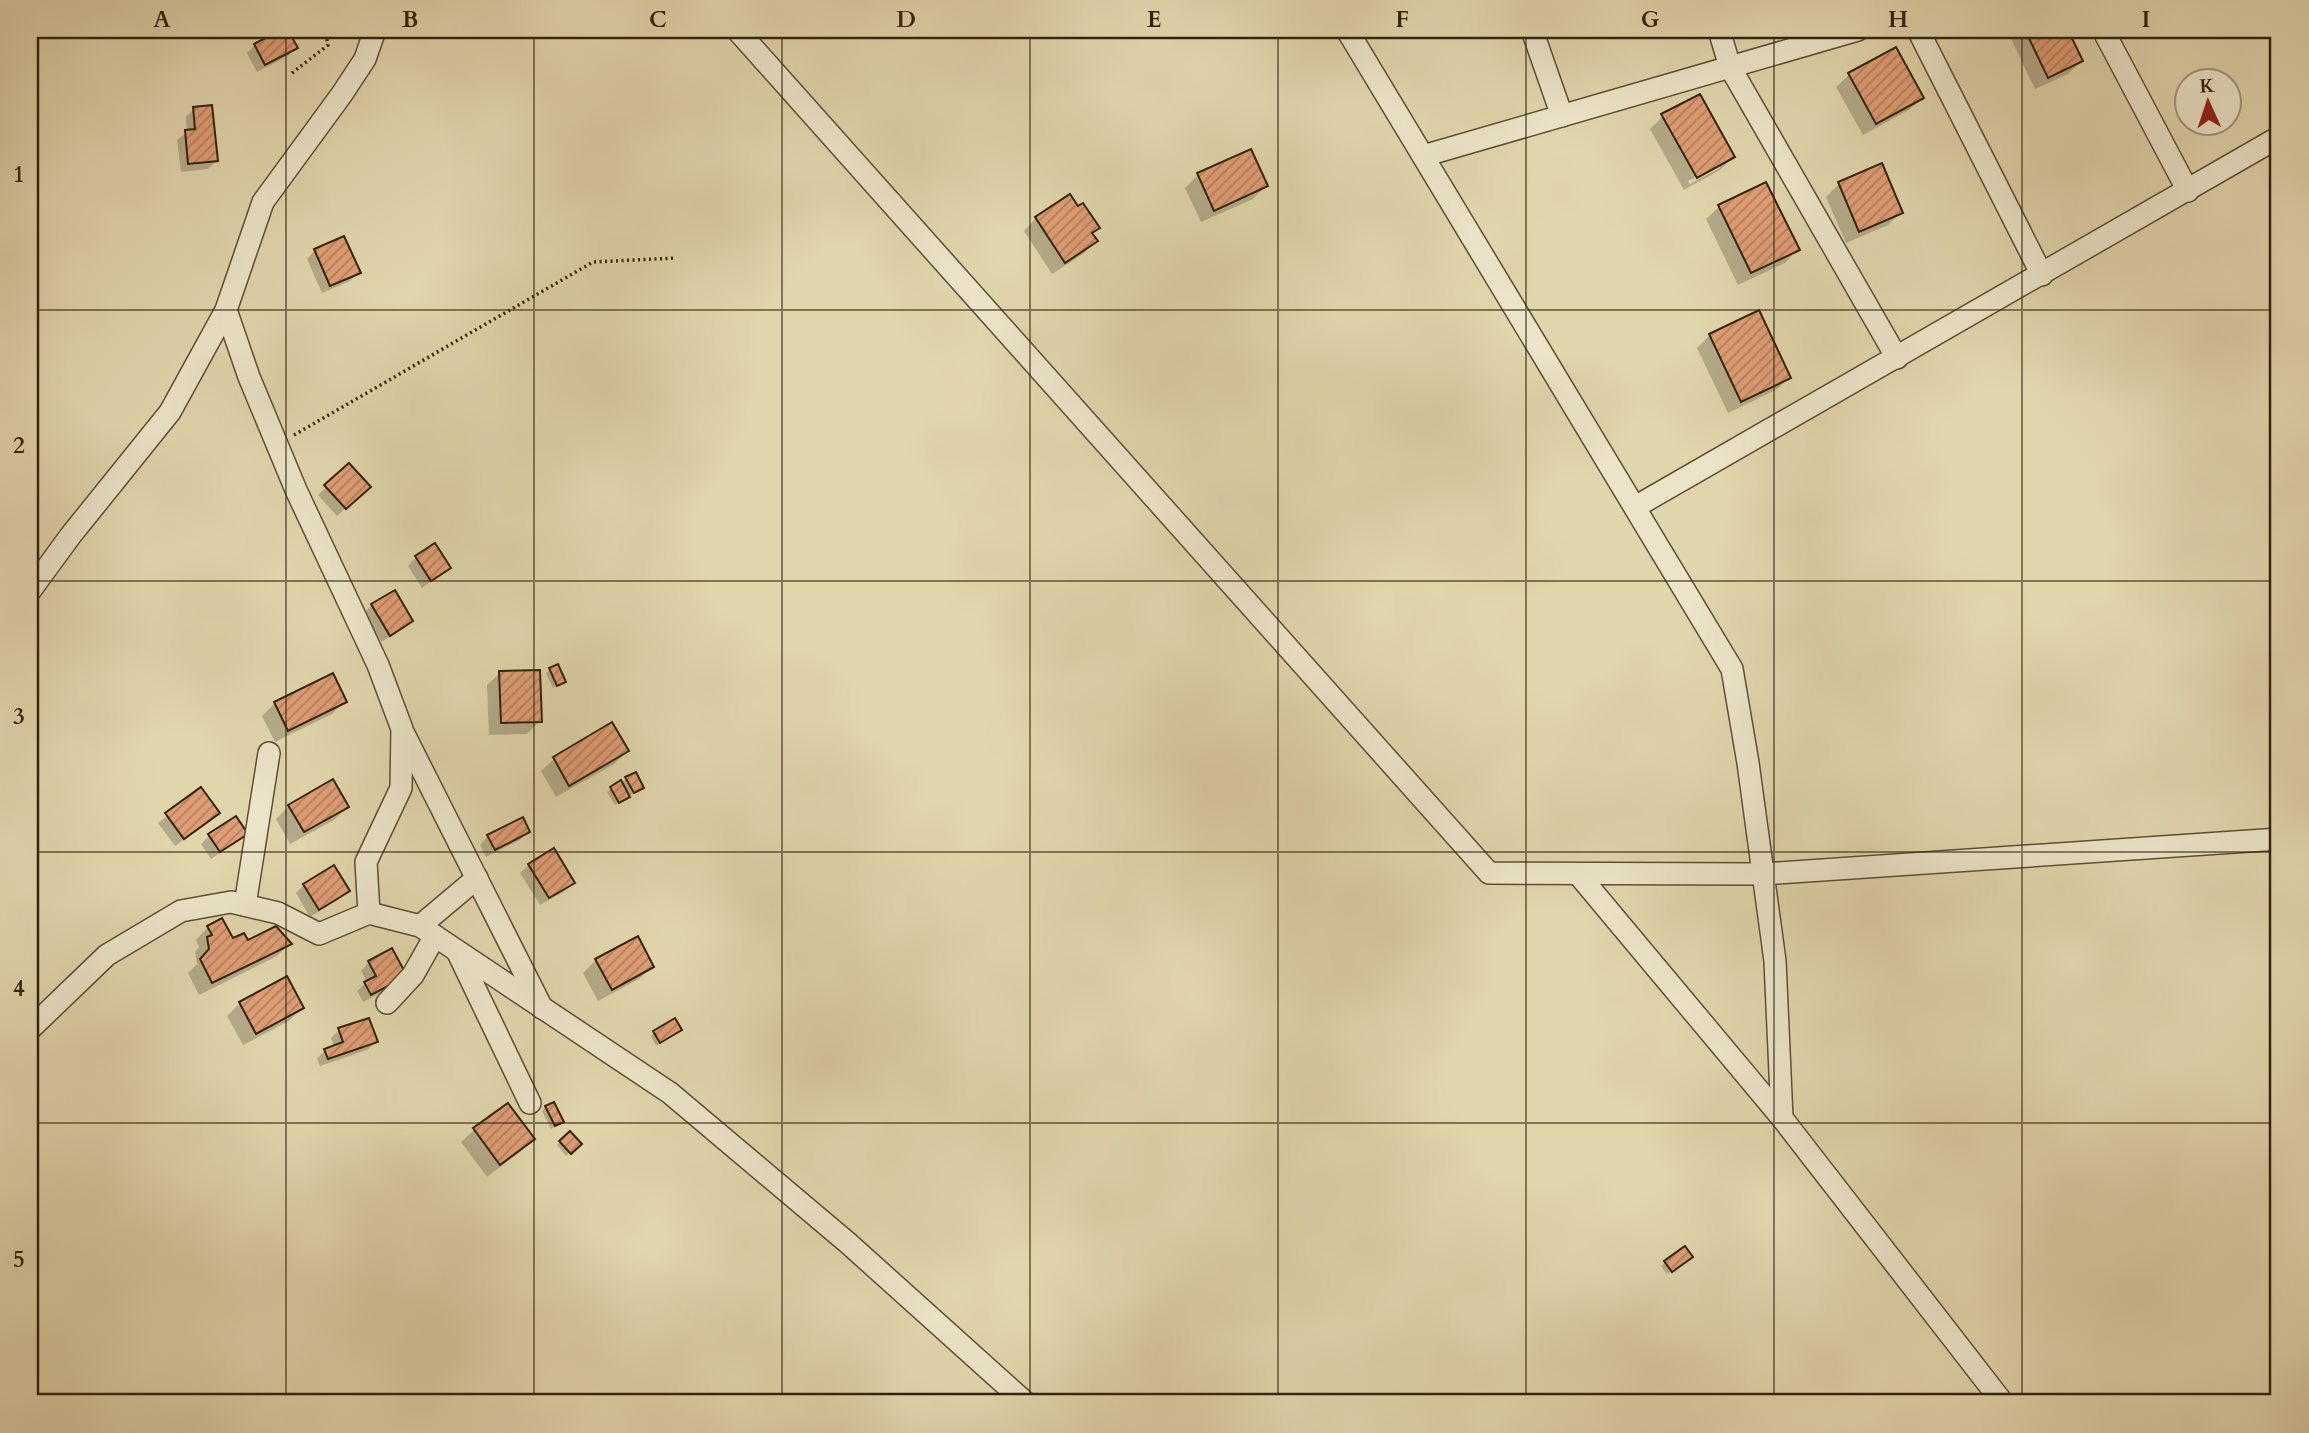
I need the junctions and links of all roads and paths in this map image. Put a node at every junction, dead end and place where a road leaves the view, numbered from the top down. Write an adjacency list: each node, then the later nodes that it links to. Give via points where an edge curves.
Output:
1 (325, 30): 11 (path, via 328,45)
2 (375, 30): 18 (street, via 365,59 263,202)
3 (737, 30): 26 (street, via 1489,873)
4 (1347, 30): 14 (street)
5 (1532, 30): 12 (street)
6 (1719, 30): 10 (street)
7 (1858, 30): 10 (street)
8 (1918, 30): 17 (street)
9 (2103, 30): 15 (street)
10 (1730, 67): 12 (street); 19 (street)
11 (292, 73)
12 (1562, 116): 14 (street)
13 (2279, 137): 15 (street)
14 (1423, 156): 21 (street)
15 (2188, 191): 17 (street)
16 (676, 258): 20 (path, via 593,262)
17 (2042, 275): 19 (street)
18 (226, 310): 20 (street); 22 (street, via 170,412)
19 (1897, 358): 21 (street)
20 (277, 445): 23 (street)
21 (1635, 507): 27 (street, via 1732,669)
22 (30, 591)
23 (402, 729): 28 (street); 30 (street, via 401,788 366,862)
24 (269, 753): 29 (street)
25 (2279, 839): 27 (street)
26 (1578, 874): 27 (street); 37 (street)
27 (1763, 874): 37 (street, via 1775,961)
28 (477, 878): 31 (street); 34 (street)
29 (245, 905): 30 (street, via 278,913 319,934); 35 (street, via 231,902 181,911 107,955)
30 (369, 913): 31 (street)
31 (428, 931): 32 (street); 33 (street, via 413,975)
32 (457, 951): 34 (street); 36 (street)
33 (387, 1003)
34 (543, 1009): 40 (street, via 670,1093 848,1243)
35 (30, 1029)
36 (530, 1103)
37 (1782, 1118): 41 (street)
38 (30, 1397): 39 (path)
39 (35, 1403)
40 (1026, 1403)
41 (2003, 1403)

